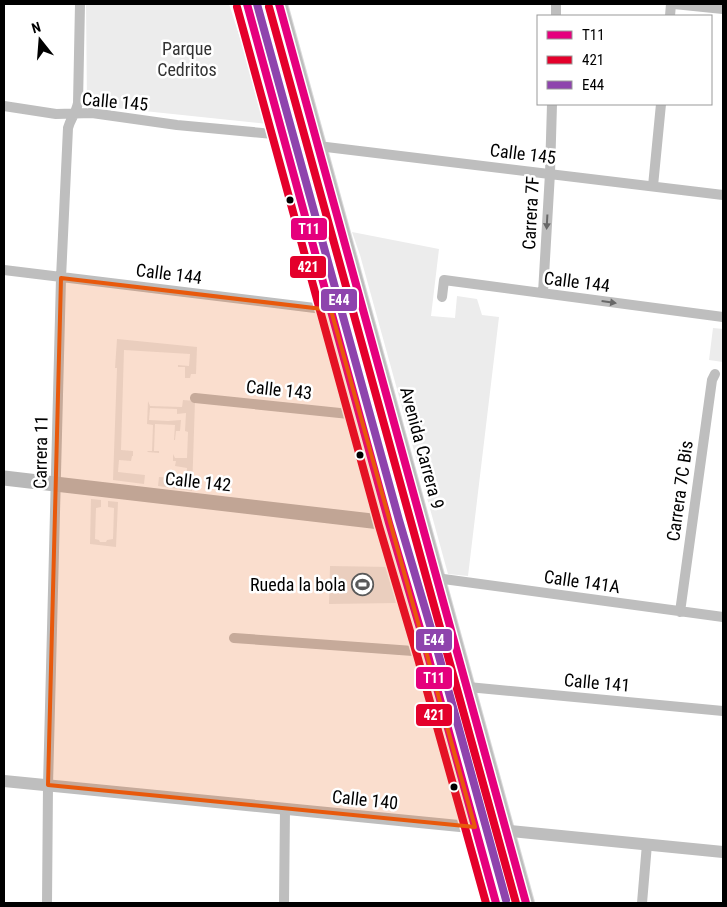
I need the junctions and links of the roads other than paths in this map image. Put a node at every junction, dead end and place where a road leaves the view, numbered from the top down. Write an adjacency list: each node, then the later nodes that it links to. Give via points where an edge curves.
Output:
1 (80, 4): 9 (street, Carrera 11)
2 (247, 4): 10 (main road)
3 (279, 4): 11 (main road, Avenida Carrera 9)
4 (673, 4): 5 (street)
5 (723, 9)
6 (552, 105): 12 (street, Carrera 7F)
7 (661, 105): 13 (street)
8 (4, 106): 9 (street, Calle 145)
9 (76, 114): 10 (street, Calle 145, via 92,113); 16 (street, Carrera 11, via 68,128)
10 (284, 135): 19 (main road)
11 (318, 146): 12 (street, Calle 145); 27 (main road, Avenida Carrera 9)
12 (550, 173): 13 (street, Calle 145); 17 (street, Carrera 7F, one-way to 17)
13 (653, 186): 14 (street, Calle 145)
14 (723, 194)
15 (4, 270): 16 (street, Calle 144)
16 (61, 278): 19 (street, Calle 144); 25 (street, Carrera 11)
17 (543, 294): 18 (street, Calle 144, via 444,280); 20 (street, Calle 144, one-way to 20)
18 (442, 297)
19 (331, 310): 23 (main road)
20 (723, 317)
21 (716, 374): 28 (street, Carrera 7C Bis, via 712,380)
22 (195, 398): 23 (street, Calle 143)
23 (359, 415): 26 (main road)
24 (4, 478): 25 (main road, Calle 142)
25 (56, 484): 26 (main road, Calle 142); 35 (street, Carrera 11)
26 (389, 522): 31 (main road)
27 (436, 578): 28 (street, Calle 141A); 32 (main road, Avenida Carrera 9)
28 (680, 612): 29 (street, Calle 141A)
29 (723, 617)
30 (234, 638): 31 (street)
31 (427, 652): 37 (main road)
32 (468, 687): 33 (street, Calle 141); 38 (main road, Avenida Carrera 9)
33 (723, 711)
34 (4, 781): 35 (street, Calle 140)
35 (48, 785): 36 (street, Calle 140); 41 (street, Carrera 11)
36 (285, 809): 37 (street, Calle 140); 42 (street)
37 (475, 827): 38 (street, Calle 140); 43 (main road)
38 (507, 830): 39 (street, Calle 140); 44 (main road, Avenida Carrera 9)
39 (647, 844): 40 (street, Calle 140); 45 (street)
40 (723, 852)
41 (47, 903)
42 (284, 903)
43 (496, 903)
44 (526, 903)
45 (642, 903)

